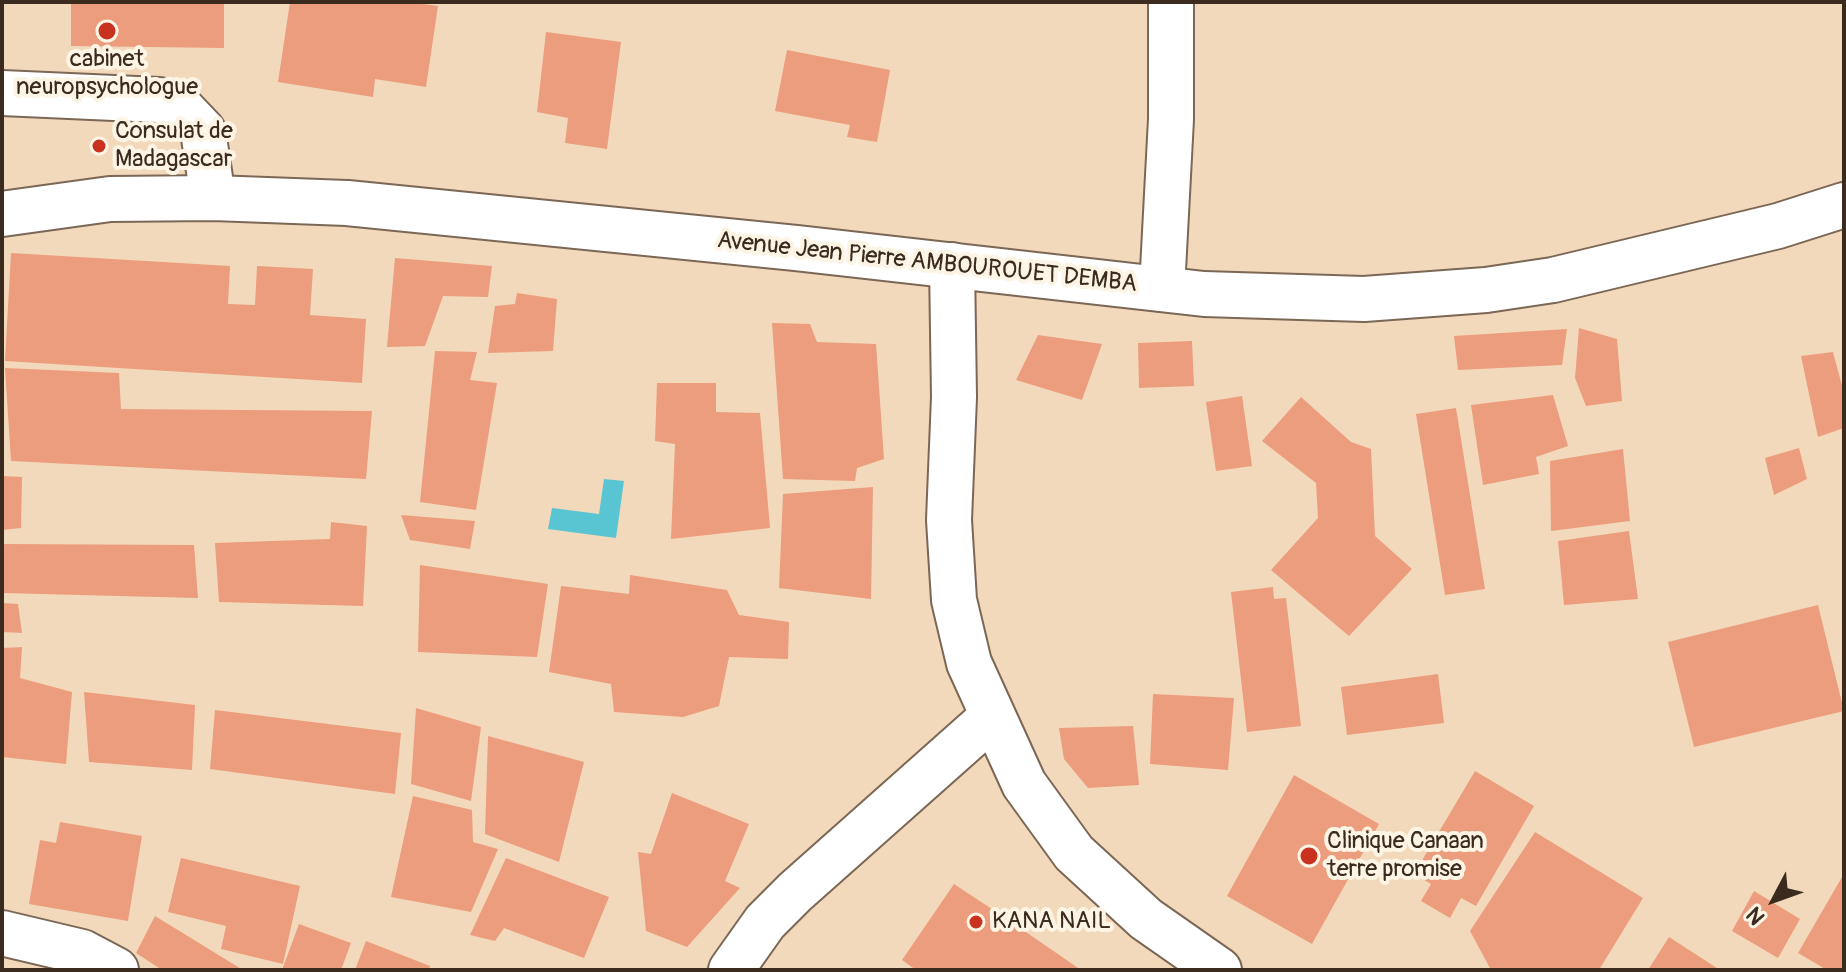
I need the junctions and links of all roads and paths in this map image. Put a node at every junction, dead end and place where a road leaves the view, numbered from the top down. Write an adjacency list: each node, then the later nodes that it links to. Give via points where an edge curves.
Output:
1 (1171, 2): 7 (street)
2 (2, 93): 3 (street, via 159,100 183,110 203,131)
3 (213, 198): 5 (street, Avenue Jean Pierre AMBOUROUET DEMBA, via 110,199); 6 (street, Avenue Jean Pierre AMBOUROUET DEMBA, via 347,203)
4 (1844, 205): 7 (street, Avenue Jean Pierre AMBOUROUET DEMBA, via 1625,265 1486,290 1349,299)
5 (2, 214)
6 (952, 265): 7 (street, Avenue Jean Pierre AMBOUROUET DEMBA); 8 (street, via 949,520 954,600 969,663)
7 (1162, 289)
8 (992, 717): 11 (street, via 795,892 765,922); 12 (street, via 1024,784 1074,853 1146,919)
9 (2, 933): 10 (street, via 82,952)
10 (116, 970)
11 (731, 970)
12 (1219, 970)

